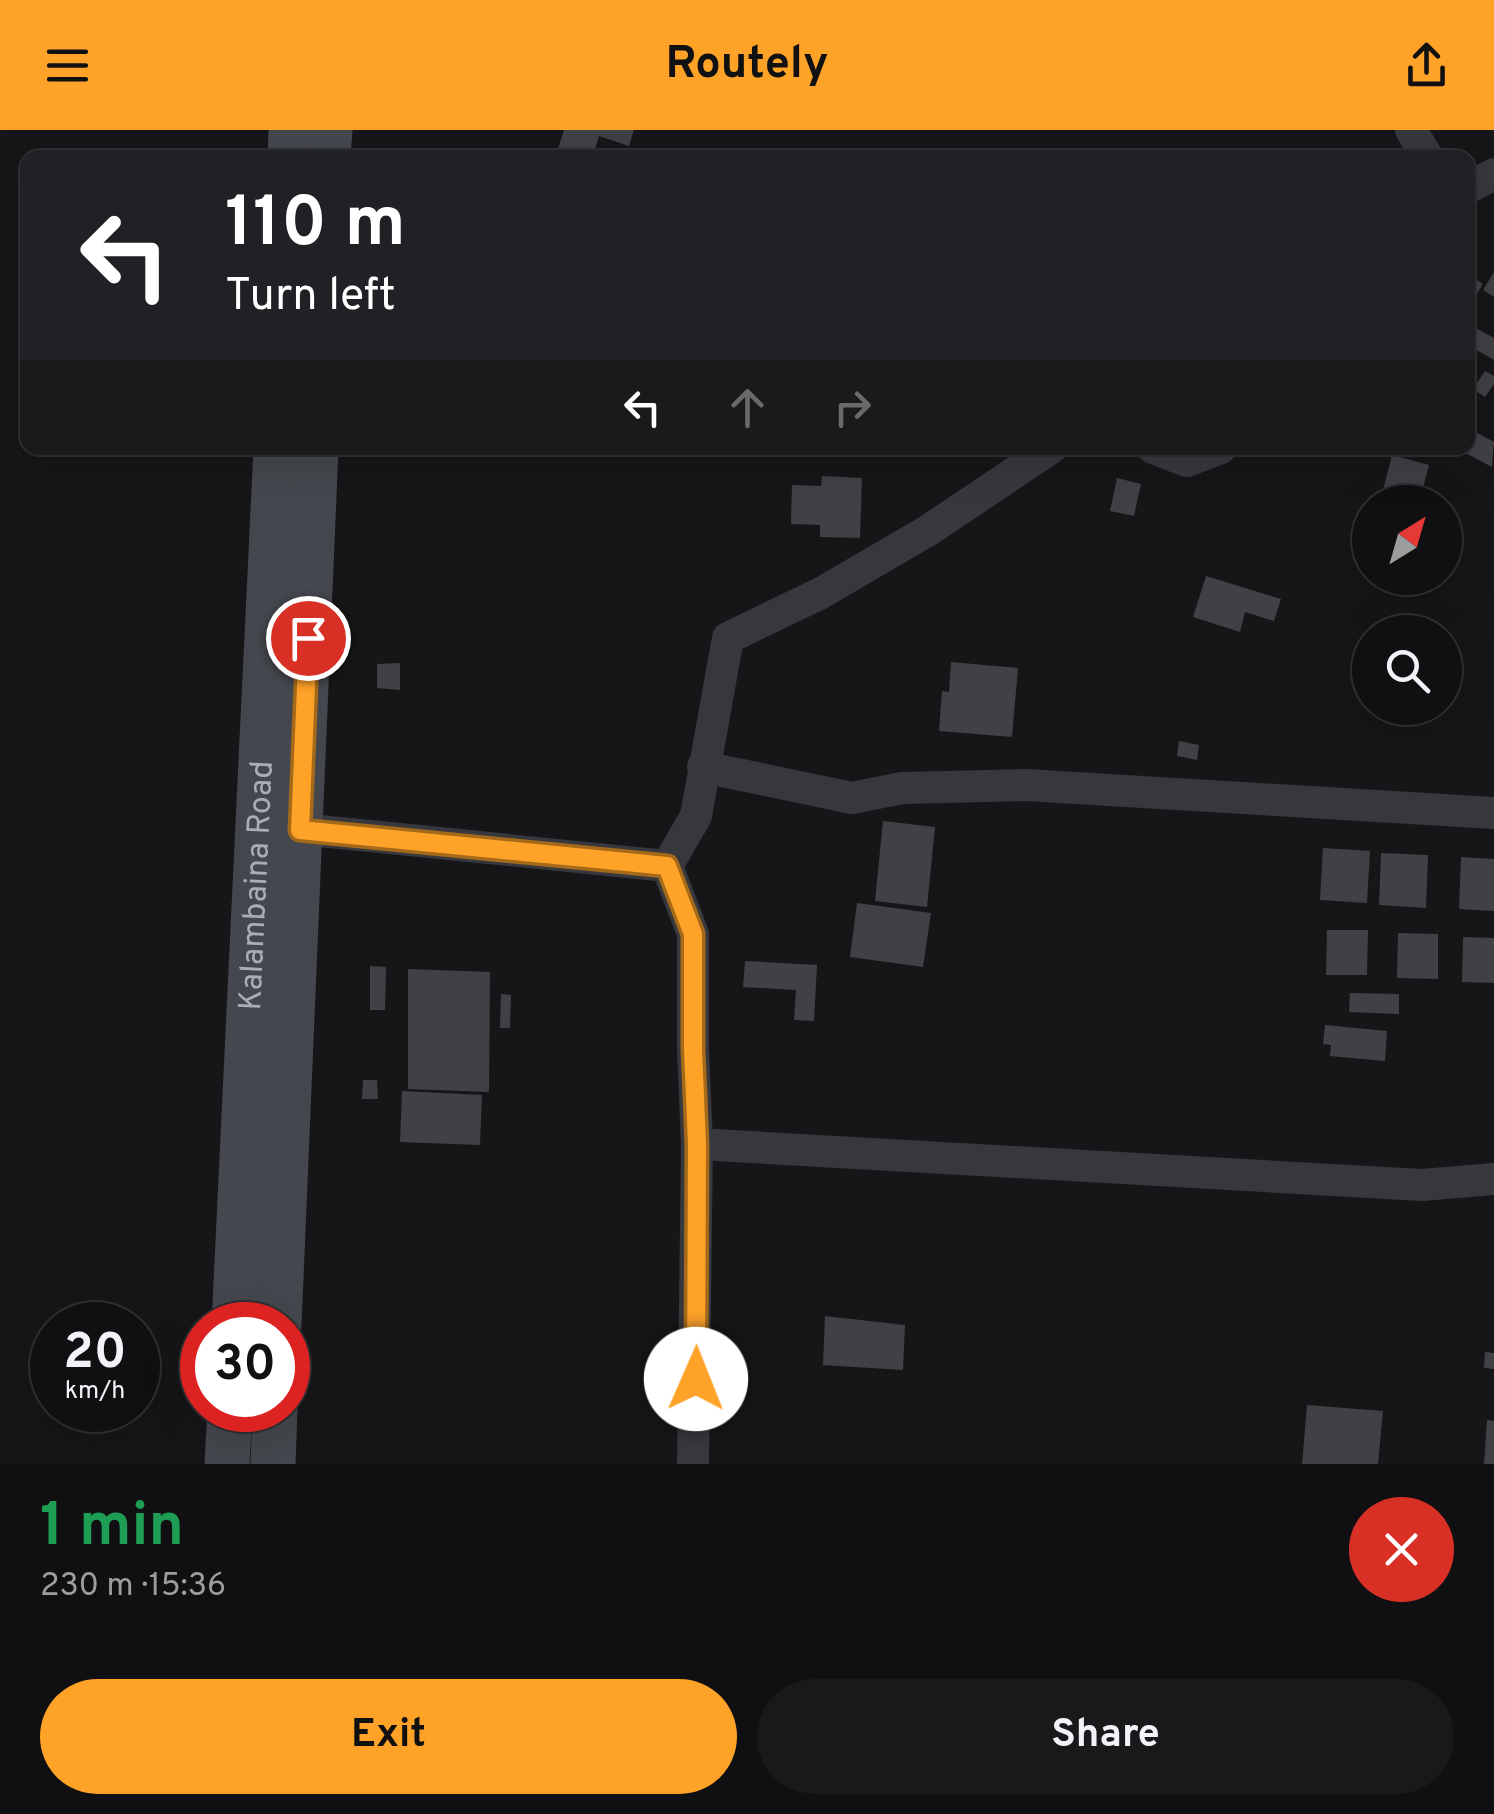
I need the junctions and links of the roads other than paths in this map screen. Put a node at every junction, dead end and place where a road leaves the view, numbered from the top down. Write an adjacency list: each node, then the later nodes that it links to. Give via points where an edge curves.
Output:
1 (276, 455): 12 (main road, Kalambaina Road)
2 (316, 455): 8 (main road)
3 (1041, 455): 6 (street, via 930,530 728,638)
4 (1171, 455): 5 (street, via 1187,461)
5 (1203, 455)
6 (703, 767): 7 (street, via 852,798 902,788 1026,785); 9 (street, via 696,816)
7 (1494, 813)
8 (300, 830): 9 (street); 13 (main road)
9 (667, 866): 10 (street, via 693,934)
10 (697, 1144): 11 (street, via 1422,1185); 18 (street)
11 (1494, 1179)
12 (235, 1302)
13 (280, 1302)
14 (229, 1432): 16 (main road)
15 (274, 1432): 17 (main road)
16 (227, 1464)
17 (273, 1464)
18 (693, 1464)

